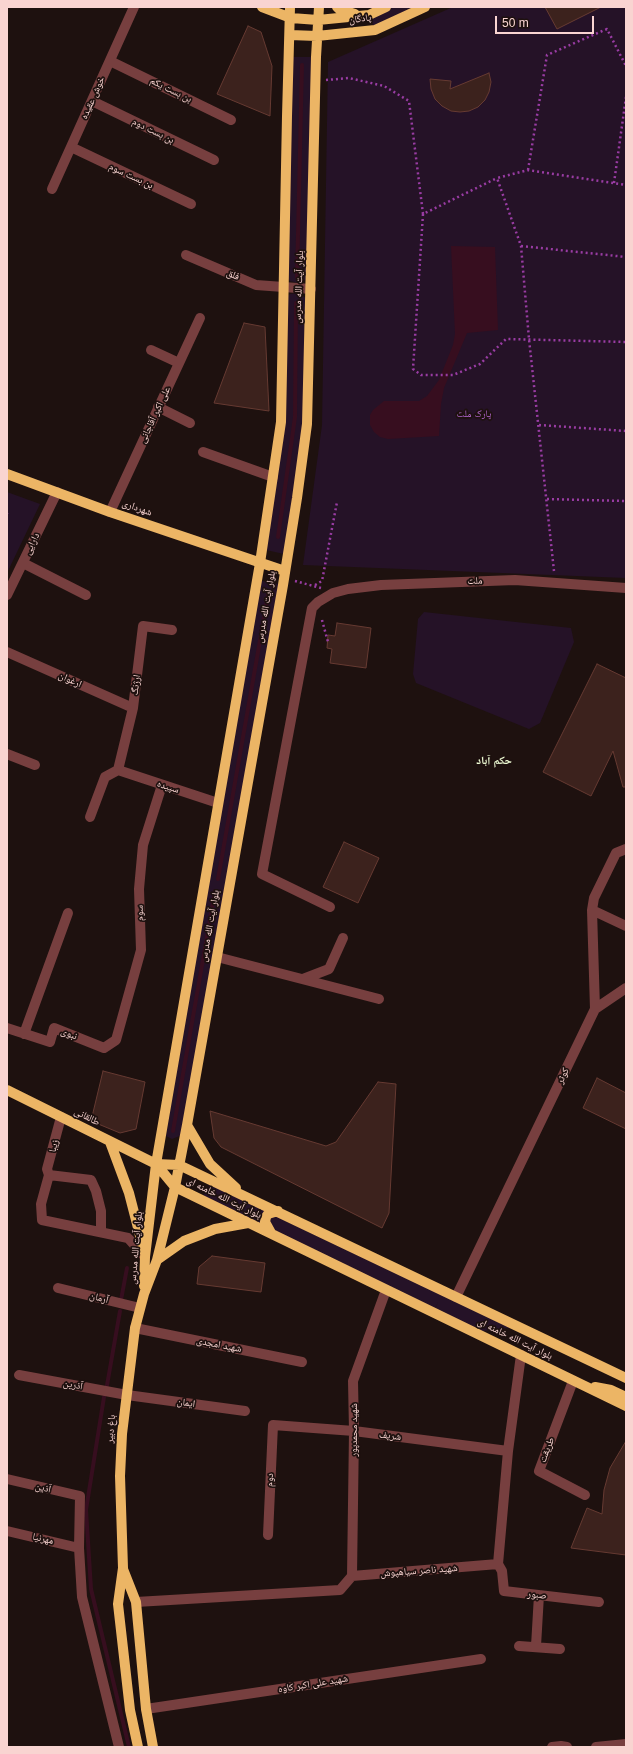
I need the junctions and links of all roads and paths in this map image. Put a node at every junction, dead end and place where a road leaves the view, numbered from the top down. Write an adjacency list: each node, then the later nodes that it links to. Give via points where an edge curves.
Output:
1 (134, 7): 13 (street, خوش عقیده)
2 (262, 7): 9 (main road, پادگان)
3 (290, 7): 9 (main road, بلوار آیت الله مدرس)
4 (318, 7): 10 (main road, بلوار آیت الله مدرس)
5 (337, 7): 8 (main road, via 351,14)
6 (386, 7): 8 (main road, پادگان)
7 (425, 7): 12 (main road, پادگان, via 375,30)
8 (369, 15): 10 (main road, پادگان)
9 (291, 18): 10 (main road, پادگان); 11 (main road, بلوار آیت الله مدرس)
10 (318, 20): 12 (main road, بلوار آیت الله مدرس)
11 (290, 35): 12 (main road, پادگان); 31 (main road, بلوار آیت الله مدرس)
12 (317, 36): 15 (main road, بلوار آیت الله مدرس)
13 (110, 61): 17 (street, خوش عقیده); 18 (street, بن بست یکم)
14 (626, 66): 21 (path, via 607,29 547,55)
15 (315, 82): 27 (path, via 349,78 384,86 409,101); 32 (main road, بلوار آیت الله مدرس)
16 (626, 97): 23 (path)
17 (92, 102): 19 (street, خوش عقیده); 20 (street, بن بست دوم)
18 (231, 120)
19 (71, 148): 25 (street, خوش عقیده); 26 (street, بن بست سوم)
20 (214, 160)
21 (528, 170): 22 (path); 23 (path)
22 (497, 178): 27 (path); 28 (path)
23 (614, 182): 24 (path)
24 (626, 185)
25 (52, 189)
26 (191, 204)
27 (423, 214): 34 (path, via 413,369 421,375 454,375 480,364 506,339)
28 (521, 246): 30 (path); 34 (path)
29 (186, 255): 31 (street, فلق, via 256,285)
30 (626, 257)
31 (283, 288): 32 (street, فلق); 44 (main road, بلوار آیت الله مدرس, via 281,422)
32 (311, 289): 52 (main road, بلوار آیت الله مدرس, via 307,424)
33 (200, 318): 37 (street, علی اکبر آقاجانی)
34 (529, 339): 35 (path); 40 (path)
35 (626, 342)
36 (151, 350): 37 (street)
37 (179, 363): 38 (street, علی اکبر آقاجانی)
38 (158, 407): 39 (street); 49 (street, علی اکبر آقاجانی)
39 (190, 423)
40 (539, 425): 41 (path); 46 (path)
41 (626, 431)
42 (203, 452): 44 (street)
43 (7, 474): 45 (main road, شهرداری)
44 (273, 477): 50 (main road, بلوار آیت الله مدرس)
45 (57, 492): 49 (main road, شهرداری); 51 (street, دارایی)
46 (547, 499): 47 (path); 54 (path)
47 (626, 501)
48 (337, 502): 53 (path, via 322,581 315,585)
49 (110, 512): 50 (main road, شهرداری)
50 (260, 562): 52 (main road, شهرداری); 67 (main road, بلوار آیت الله مدرس)
51 (23, 563): 56 (street, دارایی); 57 (street)
52 (285, 571): 75 (main road, بلوار آیت الله مدرس)
53 (295, 581)
54 (555, 584): 55 (street, ملت); 58 (street, ملت, via 515,580 381,585 348,589)
55 (626, 588)
56 (7, 595)
57 (86, 595)
58 (322, 599): 60 (path); 70 (street, via 312,608 262,874)
59 (172, 630): 62 (street, ارژنگ, via 143,626)
60 (328, 642)
61 (7, 652): 62 (street, ارغوان)
62 (134, 708): 65 (street, ارژنگ)
63 (7, 754): 64 (street)
64 (35, 765)
65 (118, 770): 66 (street, سپیده); 68 (street, via 105,777)
66 (162, 785): 67 (street, سپیده); 82 (street, سوم, via 143,845 139,889 141,950)
67 (218, 803): 87 (main road, بلوار آیت الله مدرس)
68 (90, 817)
69 (626, 849): 71 (street, کوثر, via 616,853 594,898)
70 (330, 908)
71 (592, 910): 73 (street); 79 (street, کوثر)
72 (68, 913): 81 (street)
73 (626, 926)
74 (343, 938): 76 (street, via 329,969)
75 (217, 957): 76 (street); 85 (main road, بلوار آیت الله مدرس)
76 (303, 979): 78 (street)
77 (626, 988): 79 (street)
78 (379, 999)
79 (595, 1009): 103 (street, کوثر)
80 (7, 1028): 81 (street, نبوی)
81 (24, 1034): 82 (street, نبوی, via 50,1042 54,1028 104,1048)
82 (116, 1040)
83 (7, 1090): 84 (main road, طالقانی)
84 (61, 1117): 86 (main road, طالقانی); 89 (street, زیبا, via 48,1168)
85 (186, 1125): 88 (main road, بلوار آیت الله مدرس); 91 (main road, via 210,1164)
86 (110, 1142): 87 (main road, طالقانی); 93 (main road)
87 (156, 1164): 88 (main road, بلوار آیت الله خامنه ای); 90 (main road, بلوار آیت الله خامنه ای); 98 (main road, بلوار آیت الله مدرس)
88 (179, 1165): 90 (main road, بلوار آیت الله مدرس); 91 (main road, بلوار آیت الله خامنه ای)
89 (49, 1175): 95 (street, via 91,1180 101,1211); 95 (street, زیبا, via 41,1204 42,1220)
90 (175, 1187): 94 (main road, بلوار آیت الله خامنه ای); 99 (main road, بلوار آیت الله مدرس)
91 (243, 1195): 92 (main road, بلوار آیت الله خامنه ای)
92 (278, 1211): 96 (main road, via 268,1214 266,1218 265,1222); 103 (main road, بلوار آیت الله خامنه ای)
93 (137, 1223): 97 (street, via 132,1237); 98 (main road)
94 (248, 1223): 96 (main road, بلوار آیت الله خامنه ای); 99 (main road, via 215,1229 184,1241)
95 (101, 1232): 97 (street)
96 (271, 1233): 101 (main road, بلوار آیت الله خامنه ای)
97 (128, 1238): 98 (street)
98 (145, 1256): 102 (main road, بلوار آیت الله مدرس)
99 (157, 1260): 102 (main road, بلوار آیت الله مدرس)
100 (58, 1288): 104 (street, آرمان)
101 (386, 1290): 106 (main road, بلوار آیت الله خامنه ای); 116 (street, شهید محمدپور, via 354,1381)
102 (144, 1294): 104 (main road, باغ دبیر)
103 (456, 1297): 109 (main road, بلوار آیت الله خامنه ای)
104 (140, 1308): 105 (main road, باغ دبیر)
105 (135, 1328): 107 (street, شهید امجدی); 111 (main road, باغ دبیر)
106 (521, 1355): 110 (main road, بلوار آیت الله خامنه ای); 117 (street)
107 (302, 1362)
108 (19, 1375): 111 (street, آذرین)
109 (626, 1378)
110 (576, 1382): 112 (main road, via 611,1390); 113 (main road, بلوار آیت الله خامنه ای); 119 (street, طریقت, via 539,1471)
111 (127, 1395): 114 (street, ایمان); 124 (main road, باغ دبیر, via 120,1476)
112 (626, 1397)
113 (626, 1406)
114 (246, 1411)
115 (273, 1425): 116 (street, شریف); 121 (street, دوم)
116 (354, 1431): 117 (street, شریف); 125 (street, شهید محمدپور)
117 (508, 1451): 123 (street)
118 (7, 1479): 122 (street, آذین, via 80,1496)
119 (585, 1495)
120 (7, 1531): 122 (street, مهرنیا)
121 (268, 1535)
122 (79, 1548): 135 (street, via 82,1597)
123 (498, 1564): 125 (street, شهید ناصر سیاهپوش); 126 (street, صبور, via 502,1571 504,1591)
124 (123, 1568): 127 (main road, باغ دبیر); 136 (main road, باغ دبیر, via 118,1604 130,1710)
125 (352, 1576): 127 (street, via 340,1590)
126 (539, 1595): 128 (street, صبور); 130 (street)
127 (136, 1602): 133 (main road, باغ دبیر)
128 (599, 1602)
129 (519, 1646): 130 (street)
130 (536, 1646): 131 (street)
131 (560, 1649)
132 (481, 1659): 133 (street, شهید علی اکبر کاوه)
133 (146, 1709): 137 (main road, باغ دبیر)
134 (626, 1744): 140 (street)
135 (119, 1747)
136 (138, 1747)
137 (153, 1747)
138 (552, 1747): 139 (street)
139 (567, 1747)
140 (596, 1747)

